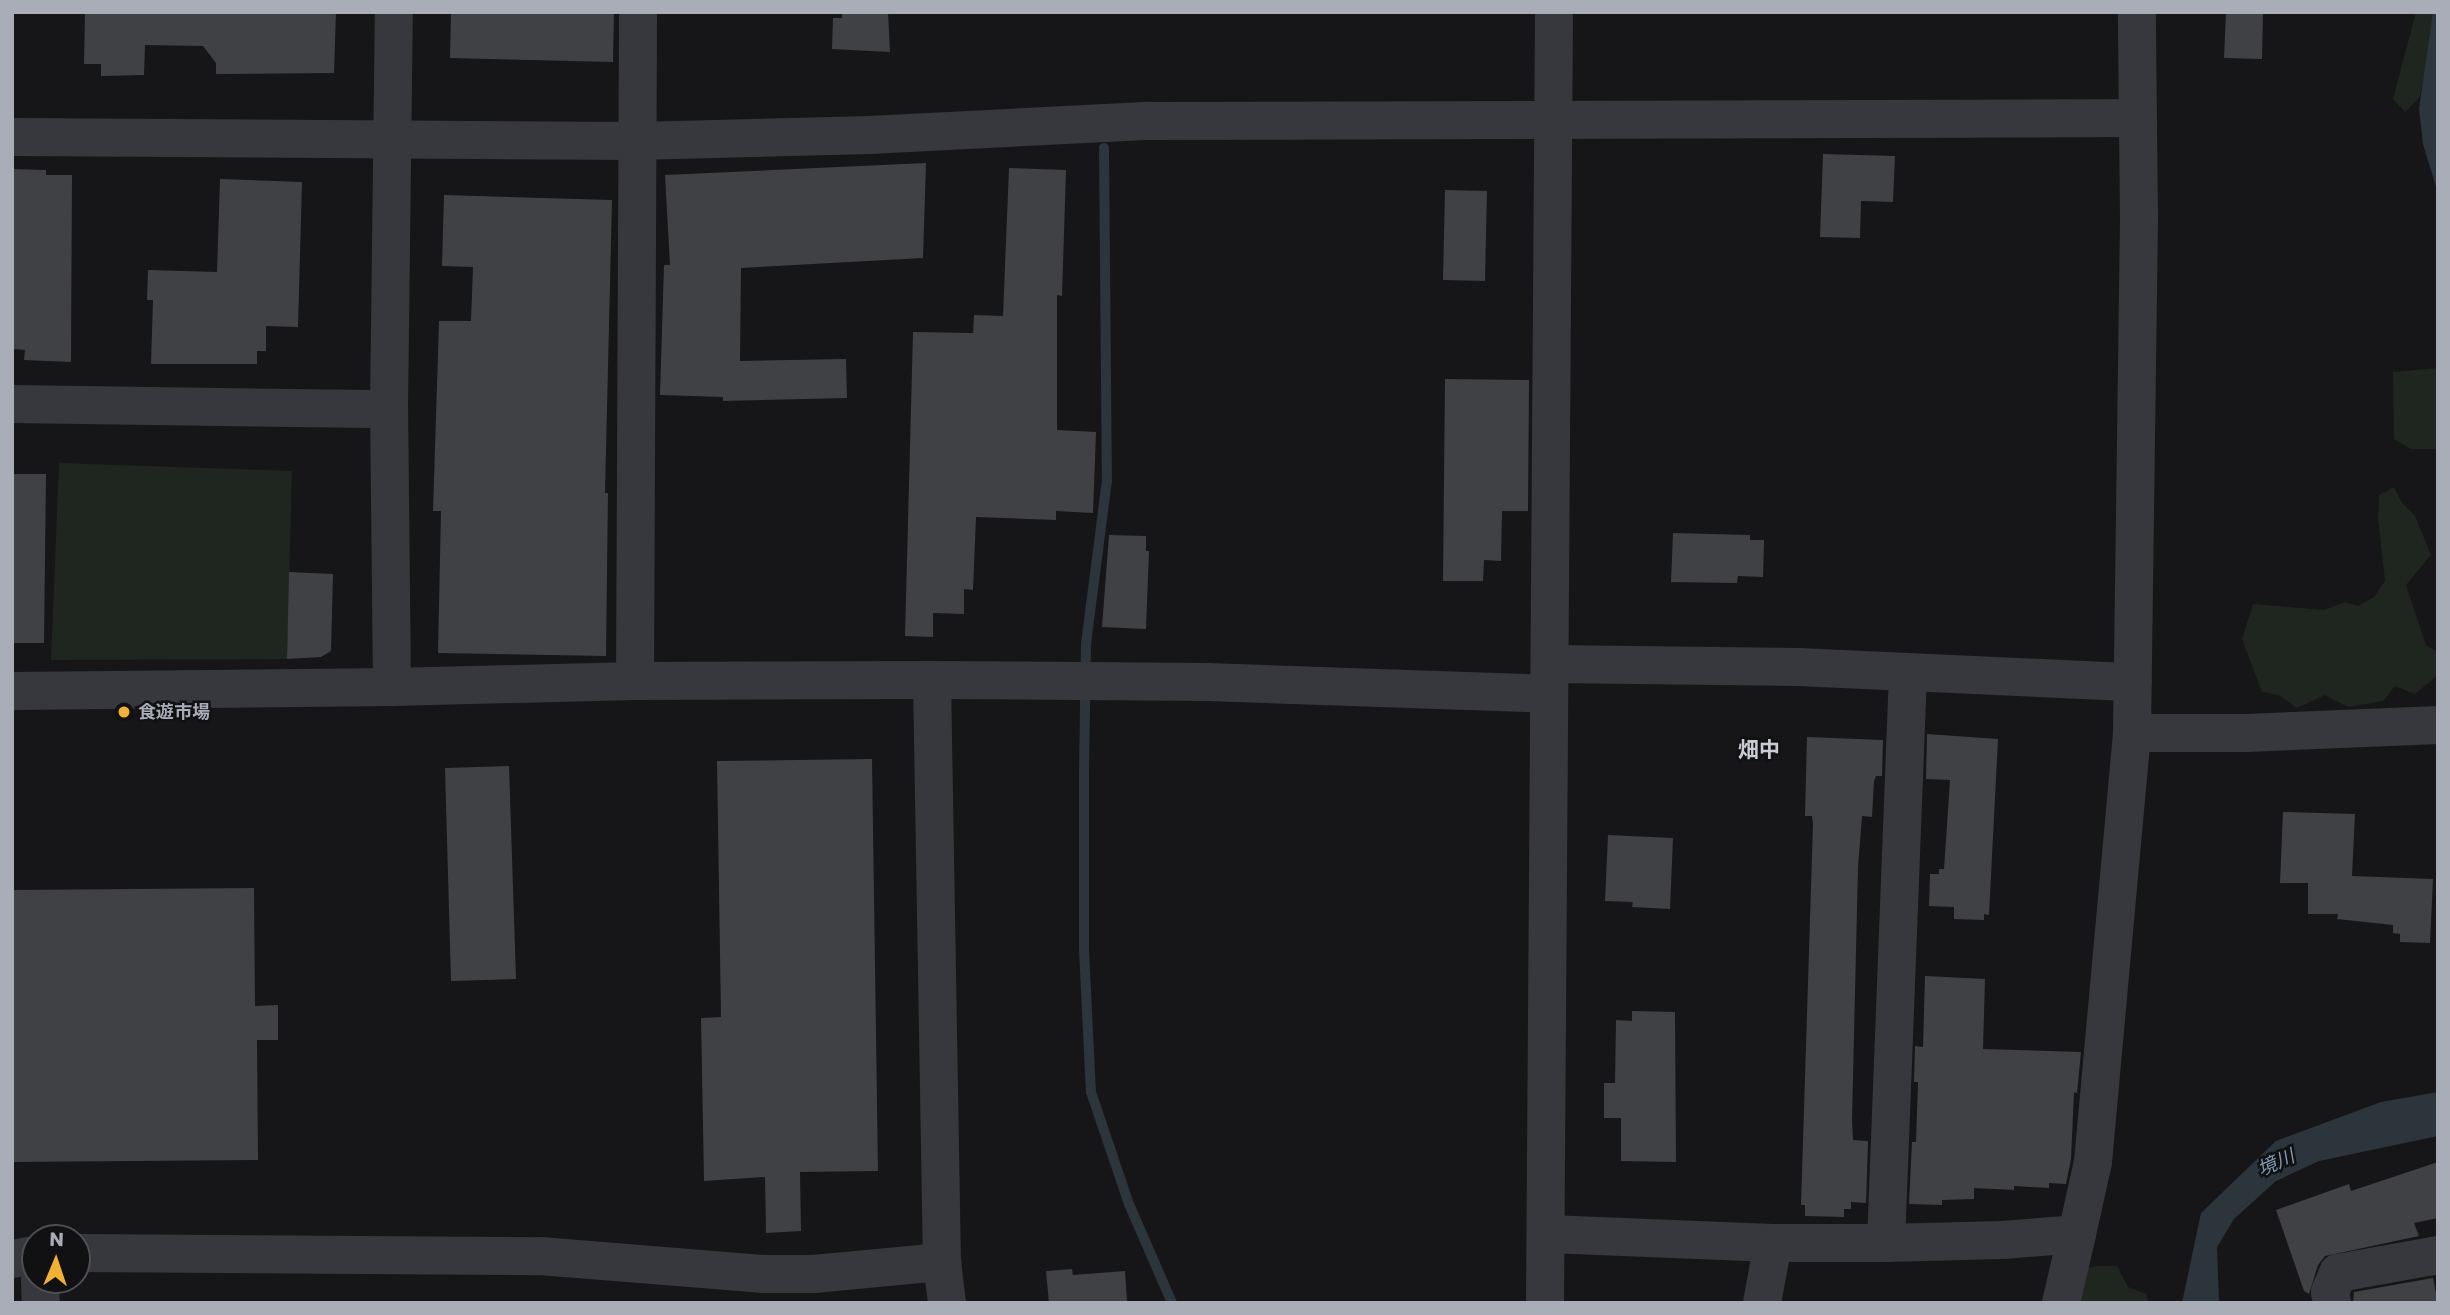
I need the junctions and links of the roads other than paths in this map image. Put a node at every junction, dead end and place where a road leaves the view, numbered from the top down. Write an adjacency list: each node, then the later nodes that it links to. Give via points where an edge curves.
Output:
1 (394, 12): 8 (street)
2 (638, 12): 9 (street)
3 (1555, 12): 6 (street)
4 (2137, 12): 5 (street)
5 (2136, 118): 6 (street); 16 (street, via 2139,232)
6 (1554, 122): 9 (street, via 1408,118 1150,121); 13 (street)
7 (12, 137): 8 (street)
8 (391, 141): 9 (street); 11 (street)
9 (635, 141): 15 (street)
10 (12, 404): 11 (street)
11 (389, 409): 17 (street)
12 (1908, 672): 13 (street, via 1798,667); 16 (street); 24 (street)
13 (1549, 679): 14 (street); 21 (street)
14 (932, 680): 15 (street); 27 (street)
15 (635, 681): 17 (street)
16 (2133, 682): 20 (street)
17 (392, 687): 18 (street)
18 (12, 691)
19 (2438, 725): 20 (street)
20 (2132, 733): 22 (street, via 2093,1162)
21 (1548, 1234): 23 (street); 29 (street)
22 (2077, 1234): 24 (street); 31 (street)
23 (1773, 1243): 24 (street); 30 (street)
24 (1886, 1243)
25 (91, 1253): 27 (street, via 540,1256 762,1274)
26 (2438, 1255): 32 (street, via 2338,1273 2330,1292)
27 (942, 1262): 28 (street)
28 (947, 1303)
29 (1545, 1303)
30 (1762, 1303)
31 (2062, 1303)
32 (2332, 1303)

